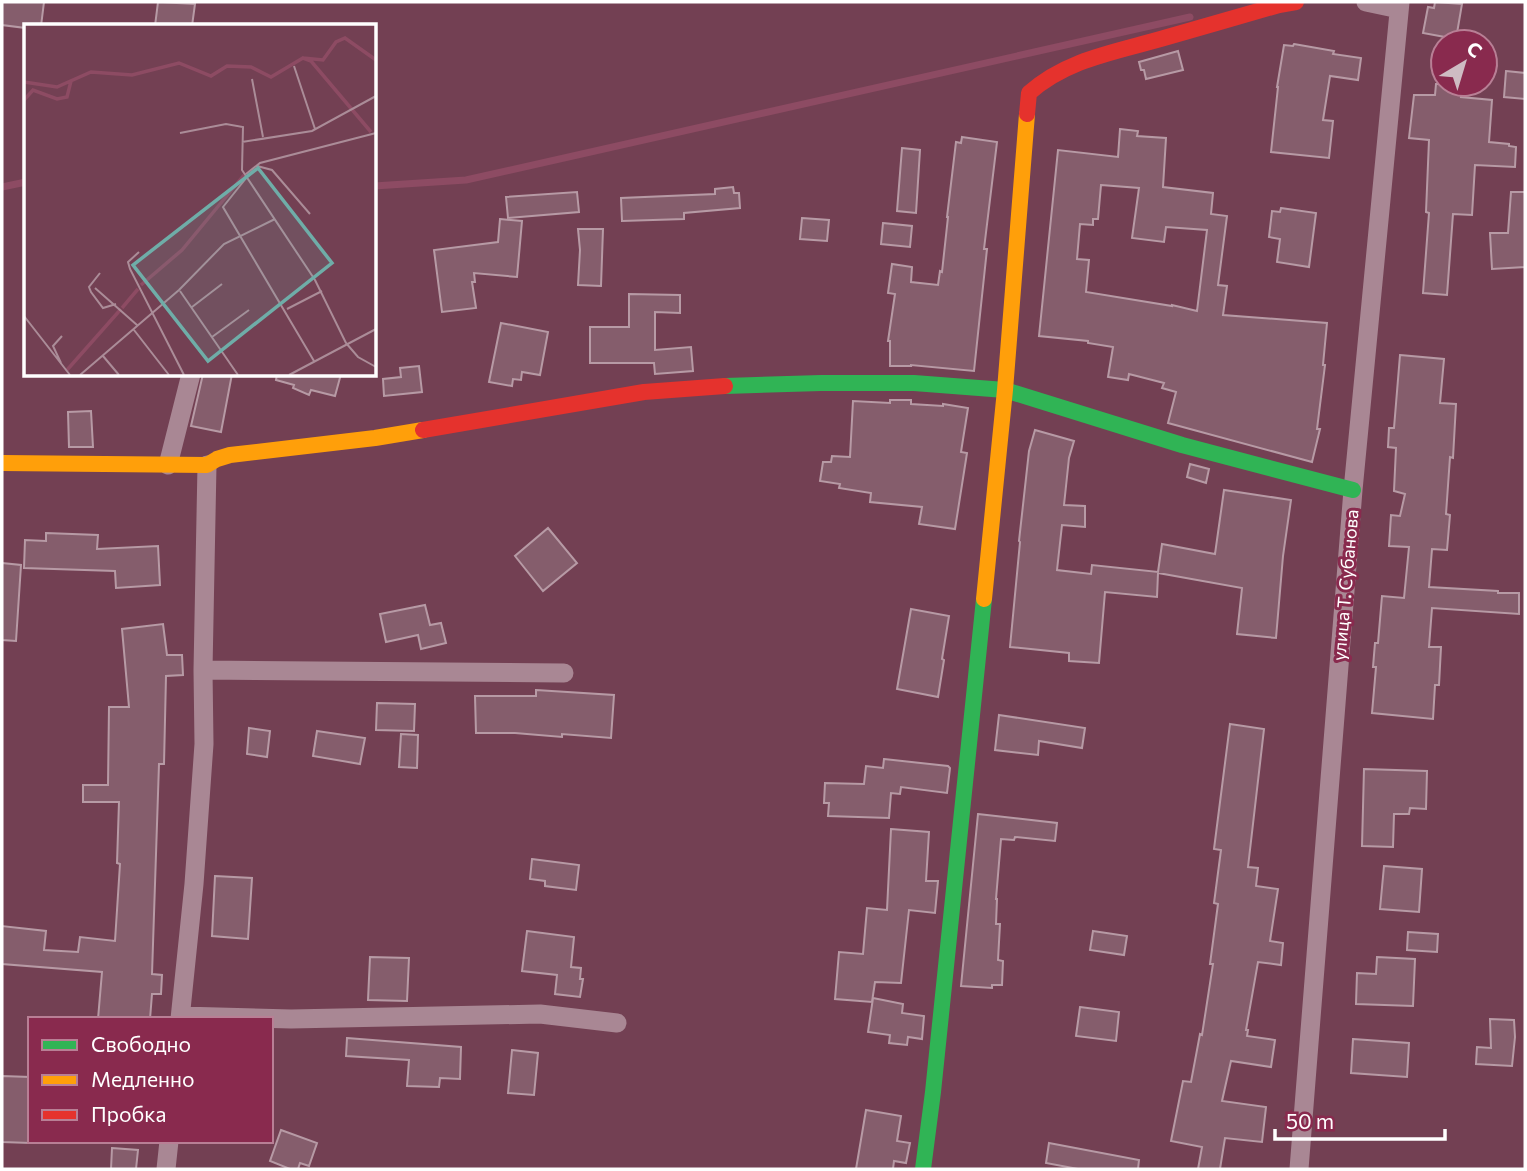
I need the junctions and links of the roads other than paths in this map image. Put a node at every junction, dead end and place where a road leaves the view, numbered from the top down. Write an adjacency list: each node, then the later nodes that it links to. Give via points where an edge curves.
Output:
1 (1296, 2): 5 (street, via 1056,71 1029,93)
2 (1366, 2): 3 (street)
3 (1399, 5): 9 (street, улица Т. Субанова)
4 (190, 376): 7 (street)
5 (1005, 390): 8 (street, via 914,383 682,388 375,438 230,455); 9 (street); 17 (street)
6 (2, 463): 7 (street)
7 (168, 465): 8 (street)
8 (207, 465): 10 (street)
9 (1353, 491): 18 (street, улица Т. Субанова)
10 (203, 670): 11 (street); 12 (street, via 204,744)
11 (564, 673)
12 (180, 1017)
13 (273, 1019): 14 (street, via 540,1014)
14 (617, 1023)
15 (169, 1143): 16 (street)
16 (166, 1169)
17 (923, 1169)
18 (1299, 1169)

